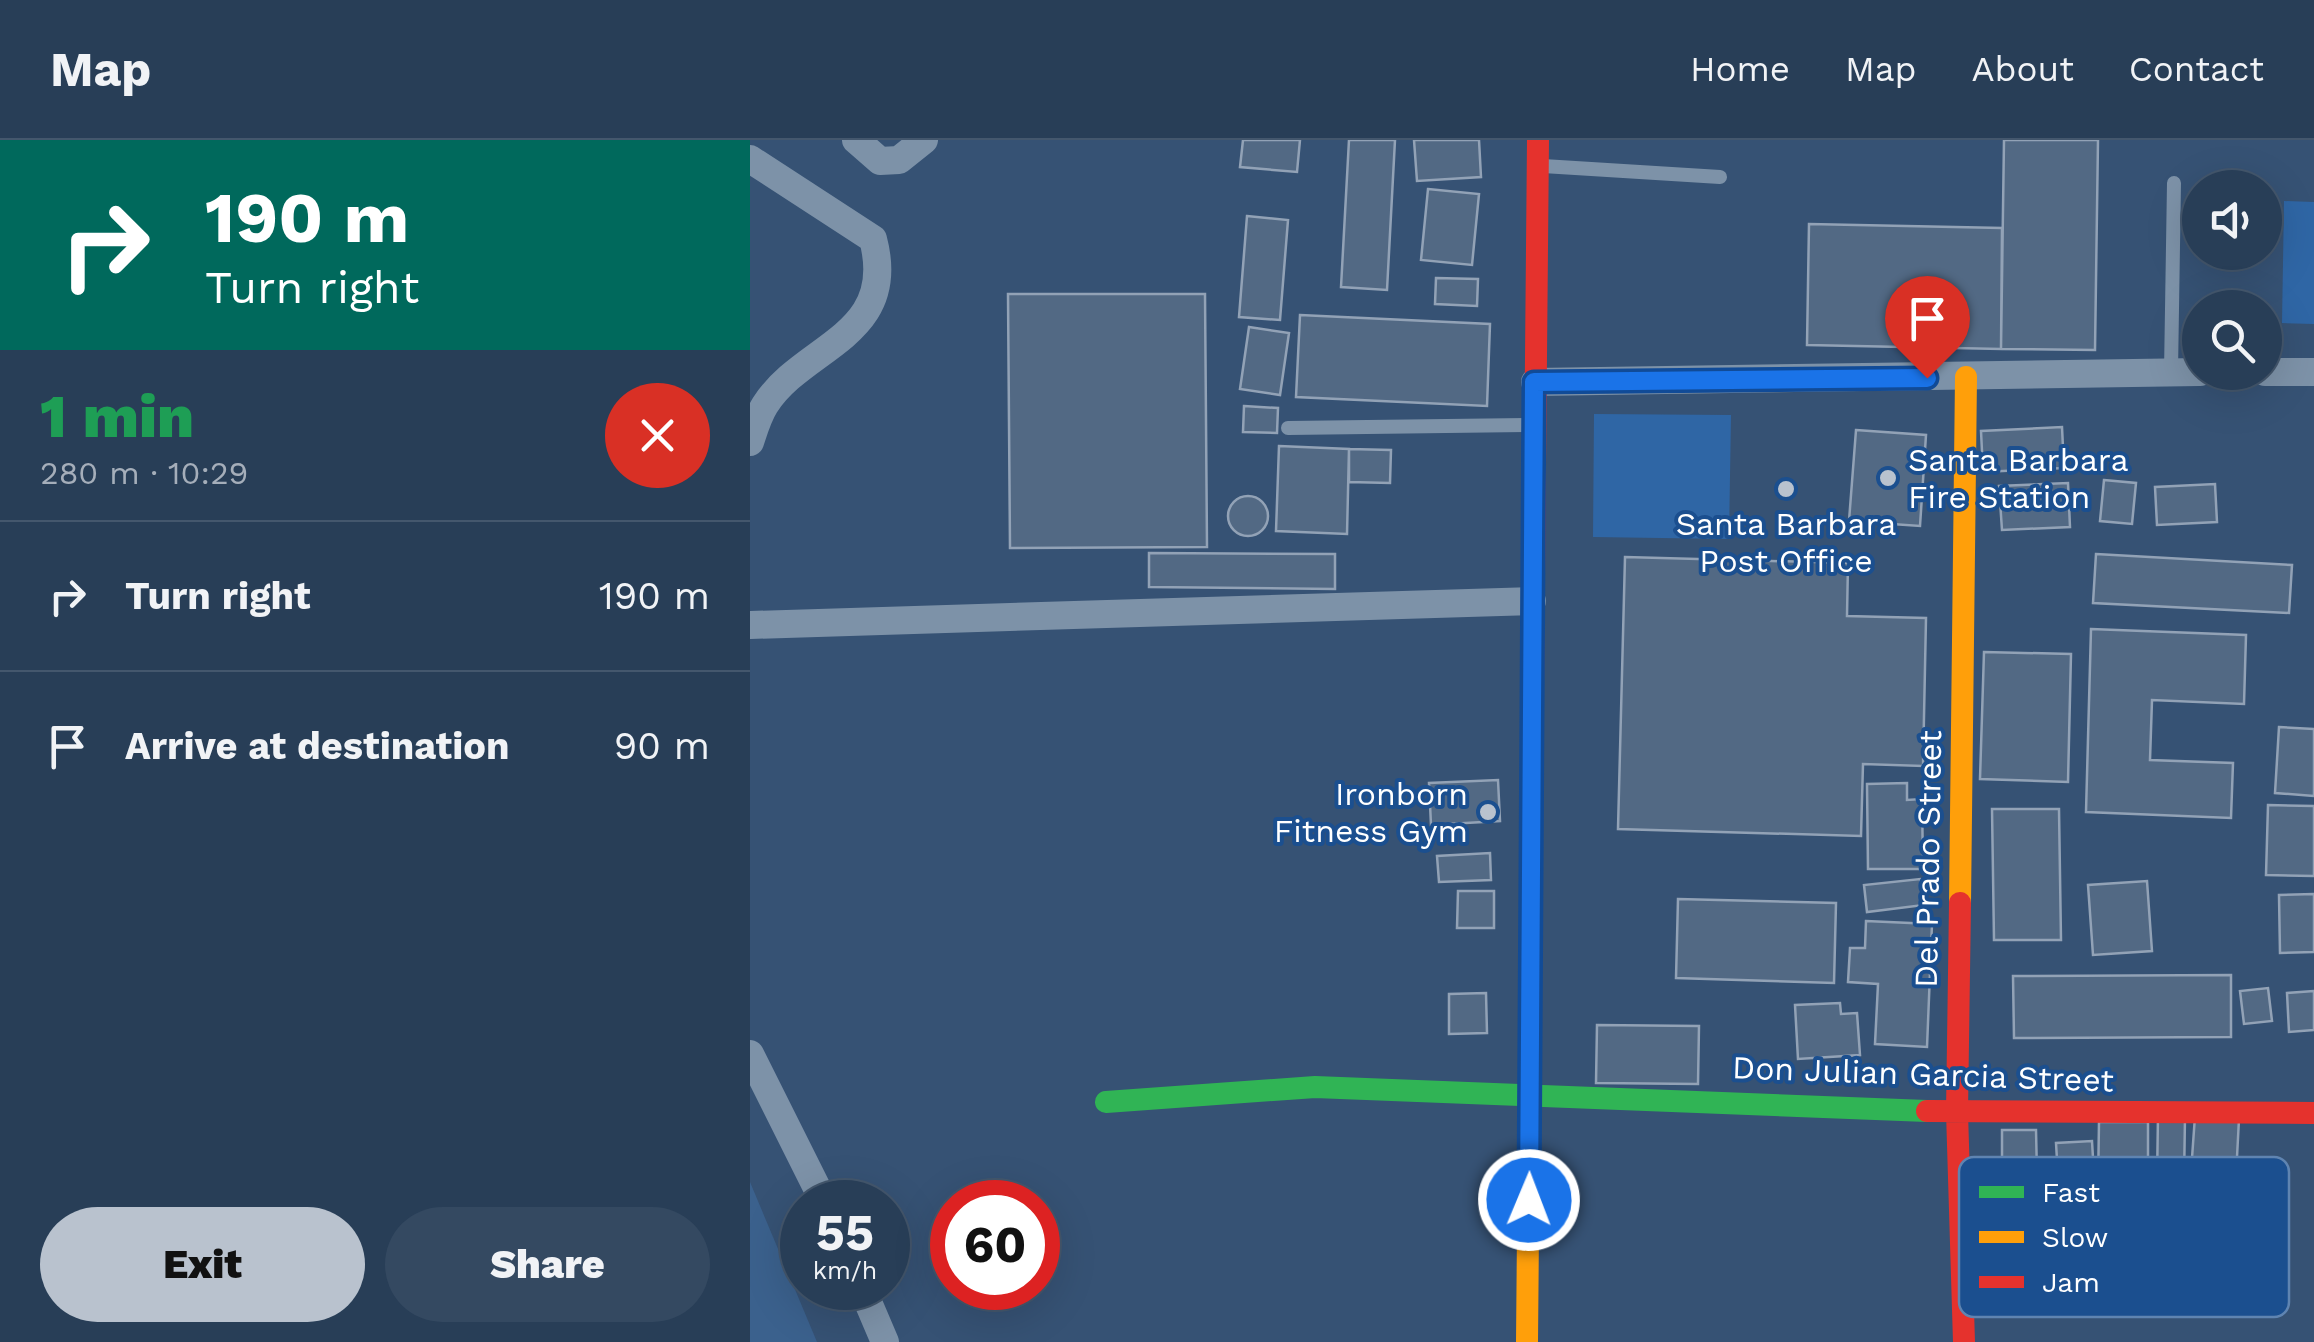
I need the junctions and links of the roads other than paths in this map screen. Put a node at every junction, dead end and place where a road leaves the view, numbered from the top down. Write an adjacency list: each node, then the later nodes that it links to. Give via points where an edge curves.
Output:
1 (856, 140): 2 (street, via 880,160 899,160)
2 (924, 140)
3 (1538, 140): 5 (street)
4 (750, 158): 16 (street, via 873,240 880,268 858,323 782,386 765,405)
5 (1538, 166): 6 (lane); 13 (street)
6 (1720, 177)
7 (2174, 184): 8 (lane)
8 (2182, 309)
9 (2182, 372): 12 (street)
10 (2282, 372): 11 (street)
11 (2314, 372)
12 (1966, 377): 13 (street); 22 (street, Del Prado Street)
13 (1534, 382): 14 (street)
14 (1535, 425): 15 (lane); 17 (street)
15 (1288, 428)
16 (750, 442)
17 (1532, 601): 18 (street); 20 (street)
18 (750, 625)
19 (750, 1054): 25 (street)
20 (1531, 1093): 21 (street, Don Julian Garcia Street, via 1315,1088); 22 (street, Don Julian Garcia Street); 29 (street)
21 (1106, 1102)
22 (1958, 1112): 23 (street, Don Julian Garcia Street); 24 (street, Del Prado Street)
23 (2314, 1112)
24 (1959, 1157)
25 (813, 1180)
26 (871, 1310): 28 (street)
27 (1963, 1317): 30 (street, Del Prado Street)
28 (885, 1342)
29 (1527, 1342)
30 (1964, 1342)

